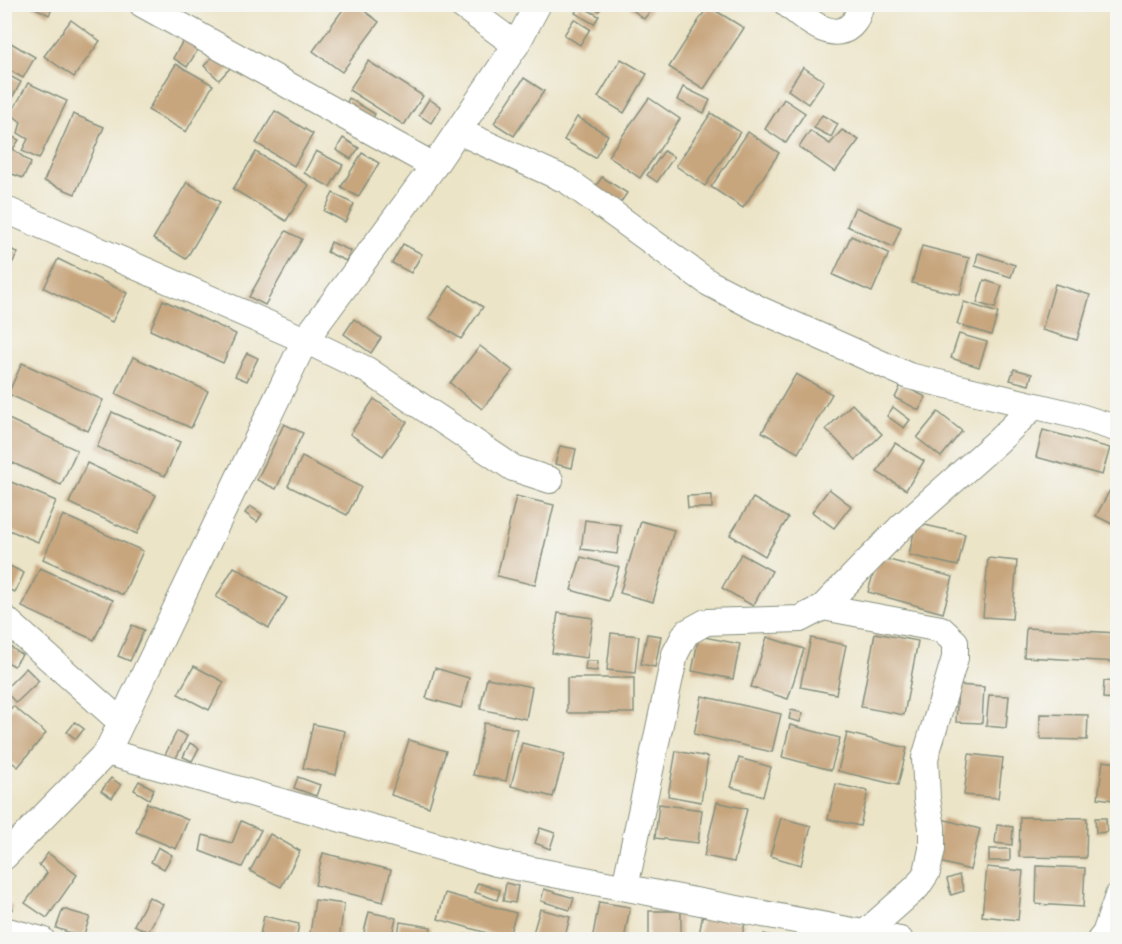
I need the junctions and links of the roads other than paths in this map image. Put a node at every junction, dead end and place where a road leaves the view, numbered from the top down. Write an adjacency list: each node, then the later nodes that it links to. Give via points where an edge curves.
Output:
1 (142, 4): 8 (street)
2 (460, 4): 6 (street)
3 (538, 4): 6 (street)
4 (787, 4): 5 (street, via 827,31 841,30 853,23)
5 (861, 4)
6 (516, 45): 7 (street)
7 (458, 131): 8 (street); 11 (street, via 568,181 709,283 761,310 909,376)
8 (434, 166): 10 (street)
9 (4, 208): 10 (street)
10 (305, 340): 13 (street, via 367,370 513,468); 16 (street)
11 (1034, 406): 12 (street); 14 (street, via 901,527)
12 (1118, 429)
13 (550, 480)
14 (824, 607): 19 (street, via 800,619 706,622 686,633 675,654); 22 (street, via 941,629 955,642 955,658 925,758 932,828 927,872 917,887)
15 (4, 618): 16 (street)
16 (121, 722): 17 (street)
17 (107, 752): 18 (street); 19 (street, via 496,863)
18 (4, 857)
19 (625, 886): 22 (street)
20 (1118, 896): 25 (street)
21 (4, 930): 23 (street)
22 (865, 933): 24 (street)
23 (42, 939)
24 (900, 939)
25 (1100, 939)

